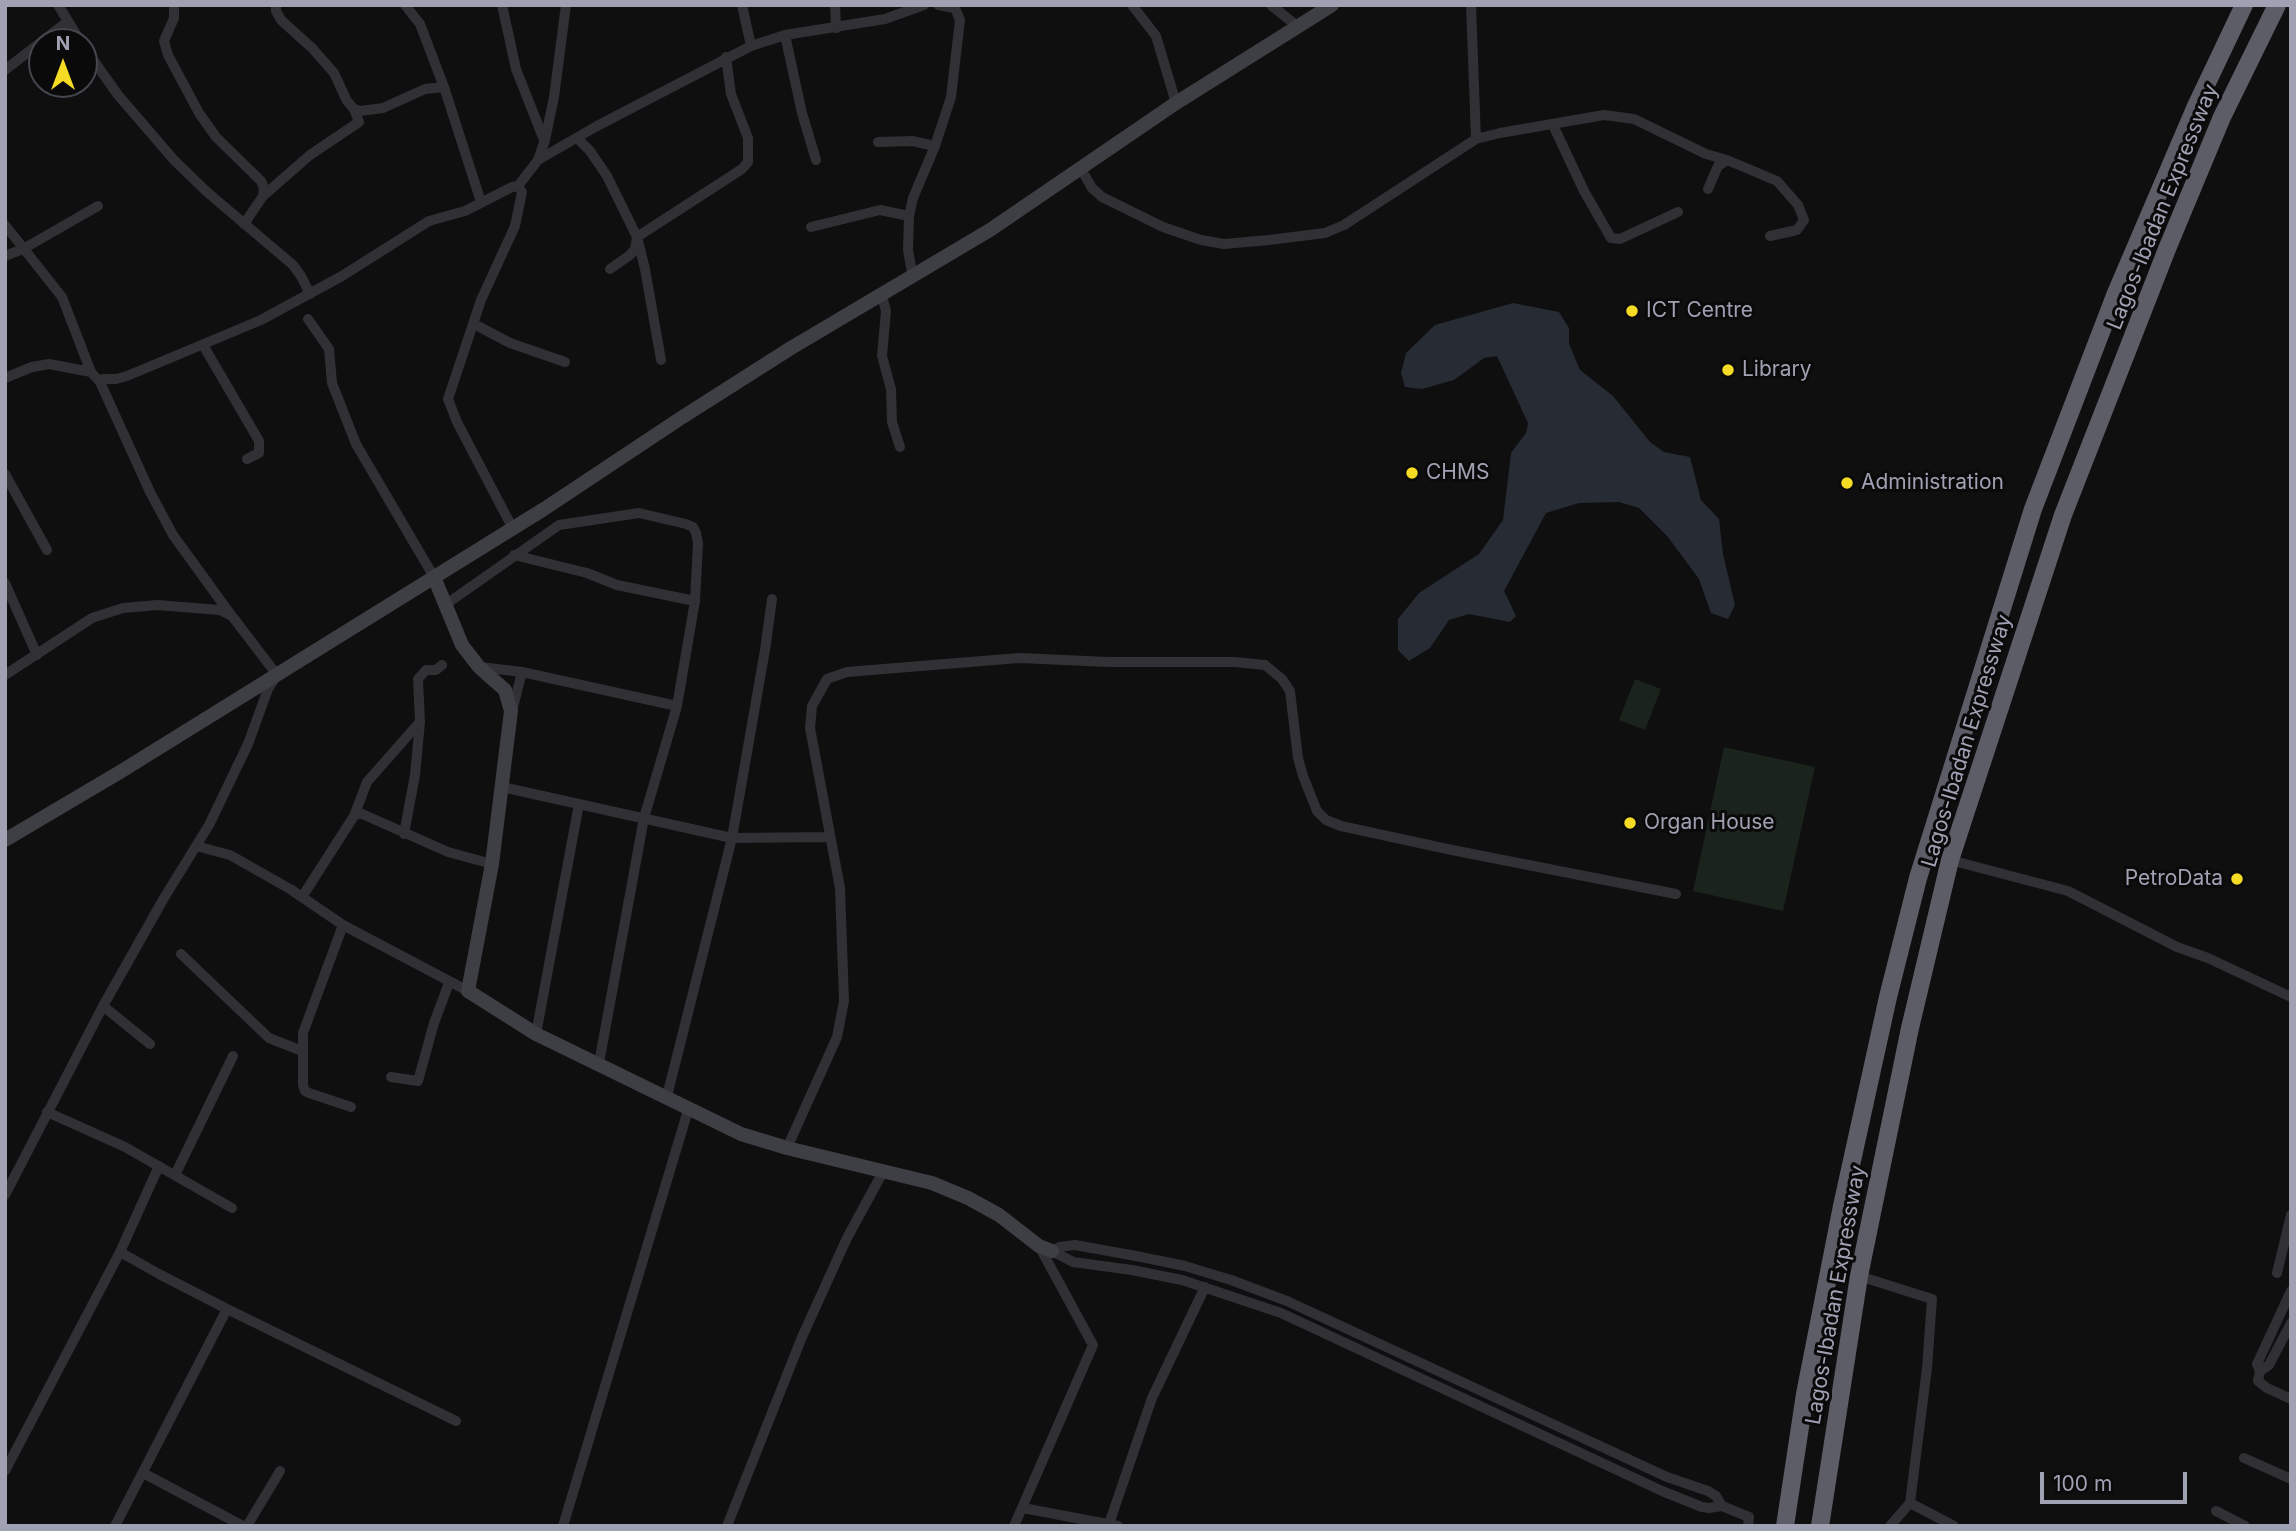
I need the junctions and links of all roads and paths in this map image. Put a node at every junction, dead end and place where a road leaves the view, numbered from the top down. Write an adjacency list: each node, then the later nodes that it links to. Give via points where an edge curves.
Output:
1 (58, 5): 18 (street)
2 (174, 5): 42 (street, via 164,41 168,55 216,137 261,181)
3 (276, 5): 29 (street, via 281,20 334,73)
4 (405, 5): 27 (street, via 420,24)
5 (502, 5): 33 (street, via 516,69)
6 (566, 5): 33 (street)
7 (742, 5): 23 (street)
8 (835, 5): 21 (street)
9 (924, 5): 21 (street)
10 (938, 5): 17 (street)
11 (1132, 5): 28 (street, via 1156,36)
12 (1271, 5): 19 (street)
13 (1332, 5): 19 (street)
14 (1471, 5): 32 (street)
15 (2244, 5): 151 (highway, Lagos-Ibadan Expressway, via 2116,293 2033,509 1918,878 1842,1206)
16 (2277, 5): 96 (highway, Lagos-Ibadan Expressway, via 2222,117 2063,515)
17 (956, 7): 35 (street, via 958,52 951,97)
18 (67, 22): 20 (street); 26 (street)
19 (1297, 26): 28 (street)
20 (71, 28)
21 (836, 28): 22 (street)
22 (785, 35): 23 (street); 37 (street)
23 (751, 46): 24 (street)
24 (726, 57): 31 (street); 51 (street, via 731,94 748,138 748,162)
25 (98, 67): 47 (street, via 174,160)
26 (5, 70)
27 (444, 88): 29 (street, via 425,89 383,108); 43 (street)
28 (1176, 103): 39 (street)
29 (354, 109): 42 (street, via 359,122 310,155)
30 (1553, 125): 32 (street); 38 (street, via 1604,115 1626,117); 45 (street, via 1611,238 1620,239)
31 (577, 138): 36 (street); 51 (street, via 607,176)
32 (1476, 139): 39 (street, via 1325,233 1224,244 1163,227 1102,197)
33 (545, 141): 36 (street)
34 (878, 142): 35 (street)
35 (935, 146): 46 (street)
36 (538, 160): 40 (street)
37 (816, 160)
38 (1727, 160): 41 (street, via 1718,166); 50 (street, via 1777,181 1798,205 1804,220 1797,230)
39 (1081, 169): 55 (street)
40 (518, 186): 43 (street); 59 (street, via 522,192 515,226)
41 (1708, 189)
42 (263, 196): 47 (street)
43 (481, 202): 56 (street, via 429,221)
44 (99, 205): 52 (street)
45 (1678, 212)
46 (909, 216): 49 (street, via 880,210); 55 (street)
47 (244, 224): 56 (street, via 293,265)
48 (5, 225): 52 (street)
49 (811, 227)
50 (1770, 236)
51 (637, 237): 54 (street, via 630,255); 61 (street)
52 (23, 249): 53 (street); 63 (street, via 62,297)
53 (5, 256)
54 (610, 269)
55 (913, 278): 57 (street)
56 (310, 294): 60 (street)
57 (882, 296): 66 (street, via 886,311 882,356); 69 (street, via 780,355)
58 (308, 319): 72 (street, via 329,349 332,383 356,444)
59 (474, 324): 62 (street, via 510,343); 69 (street, via 448,402)
60 (203, 345): 65 (street); 67 (street, via 259,441 259,453)
61 (661, 360)
62 (565, 362)
63 (91, 372): 64 (street, via 49,364); 65 (street)
64 (5, 379)
65 (100, 382): 77 (street, via 173,535)
66 (900, 447)
67 (247, 459)
68 (5, 474): 70 (street)
69 (512, 527): 72 (street)
70 (47, 550)
71 (514, 555): 75 (street, via 617,585); 75 (street, via 559,525 639,513 665,518 693,527 696,533); 76 (street)
72 (434, 577): 76 (street); 83 (street)
73 (5, 583): 78 (street)
74 (772, 599): 93 (street)
75 (695, 601): 84 (street)
76 (445, 605): 80 (street)
77 (232, 616): 78 (street, via 220,610 157,606 111,610); 83 (street)
78 (37, 655): 82 (street)
79 (442, 665): 86 (street, via 426,670 418,679)
80 (479, 667): 81 (street); 85 (street, via 505,690)
81 (522, 673): 84 (street); 85 (street)
82 (5, 675)
83 (276, 675): 94 (street); 95 (street, via 248,744)
84 (677, 706): 90 (street)
85 (512, 711): 87 (street)
86 (420, 722): 89 (street, via 367,782); 91 (street)
87 (502, 787): 88 (street); 97 (street)
88 (579, 804): 90 (street); 106 (street)
89 (354, 816): 91 (street, via 367,814); 99 (street)
90 (644, 818): 93 (street); 110 (street)
91 (404, 834): 97 (street)
92 (830, 837): 93 (street); 98 (street, via 810,728 812,706 827,679 847,672 1019,657 1252,663 1265,664 1290,691 1303,776 1317,811 1326,820); 116 (street, via 840,888 844,1001 837,1037)
93 (732, 838): 112 (street)
94 (5, 840)
95 (196, 846): 99 (street, via 230,855); 105 (street)
96 (1950, 860): 104 (street, via 2068,891 2177,947); 126 (highway, Lagos-Ibadan Expressway)
97 (492, 863): 103 (street)
98 (1676, 894)
99 (302, 897): 100 (street)
100 (343, 925): 102 (street); 108 (street, via 303,1033)
101 (181, 954): 108 (street, via 269,1038)
102 (449, 983): 103 (street); 111 (street, via 418,1081)
103 (468, 992): 106 (street)
104 (2291, 997)
105 (103, 1006): 107 (street); 115 (street)
106 (536, 1034): 110 (street)
107 (150, 1044)
108 (302, 1051): 113 (street, via 304,1091)
109 (233, 1056): 119 (street)
110 (599, 1063): 112 (street)
111 (391, 1077)
112 (667, 1096): 114 (street)
113 (351, 1107)
114 (690, 1107): 116 (street, via 741,1133); 147 (street)
115 (47, 1112): 117 (street); 120 (street)
116 (787, 1148): 118 (street)
117 (159, 1166): 119 (street); 124 (street)
118 (884, 1170): 123 (street, via 968,1198); 148 (street, via 802,1337)
119 (175, 1175): 121 (street)
120 (5, 1195)
121 (232, 1208)
122 (2291, 1215): 125 (street)
123 (1046, 1249): 127 (street, via 1073,1262); 141 (street, via 1075,1245 1136,1256 1276,1297 1667,1477 1708,1491); 142 (street, via 1093,1345)
124 (120, 1252): 129 (street); 136 (street)
125 (2277, 1273)
126 (1859, 1276): 140 (street, via 1932,1299); 152 (highway, Lagos-Ibadan Expressway)
127 (1205, 1287): 141 (street, via 1282,1313 1662,1491 1702,1507); 144 (street, via 1152,1398)
128 (2291, 1291): 130 (street)
129 (227, 1309): 134 (street); 138 (street)
130 (2280, 1314): 131 (street); 132 (street, via 2257,1364)
131 (2291, 1321): 132 (street, via 2269,1365)
132 (2260, 1371): 133 (street, via 2258,1381)
133 (2291, 1399)
134 (456, 1421)
135 (2244, 1458): 139 (street)
136 (5, 1471)
137 (280, 1471): 146 (street)
138 (143, 1473): 145 (street); 146 (street)
139 (2291, 1479)
140 (1910, 1503): 153 (street); 154 (street)
141 (1722, 1506): 150 (street, via 1749,1517)
142 (1023, 1508): 144 (street); 149 (street)
143 (2216, 1511): 155 (street)
144 (1113, 1525)
145 (115, 1526)
146 (245, 1526)
147 (563, 1526)
148 (727, 1526)
149 (1014, 1526)
150 (1748, 1526)
151 (1785, 1526)
152 (1820, 1526)
153 (1890, 1526)
154 (1954, 1526)
155 (2245, 1526)

